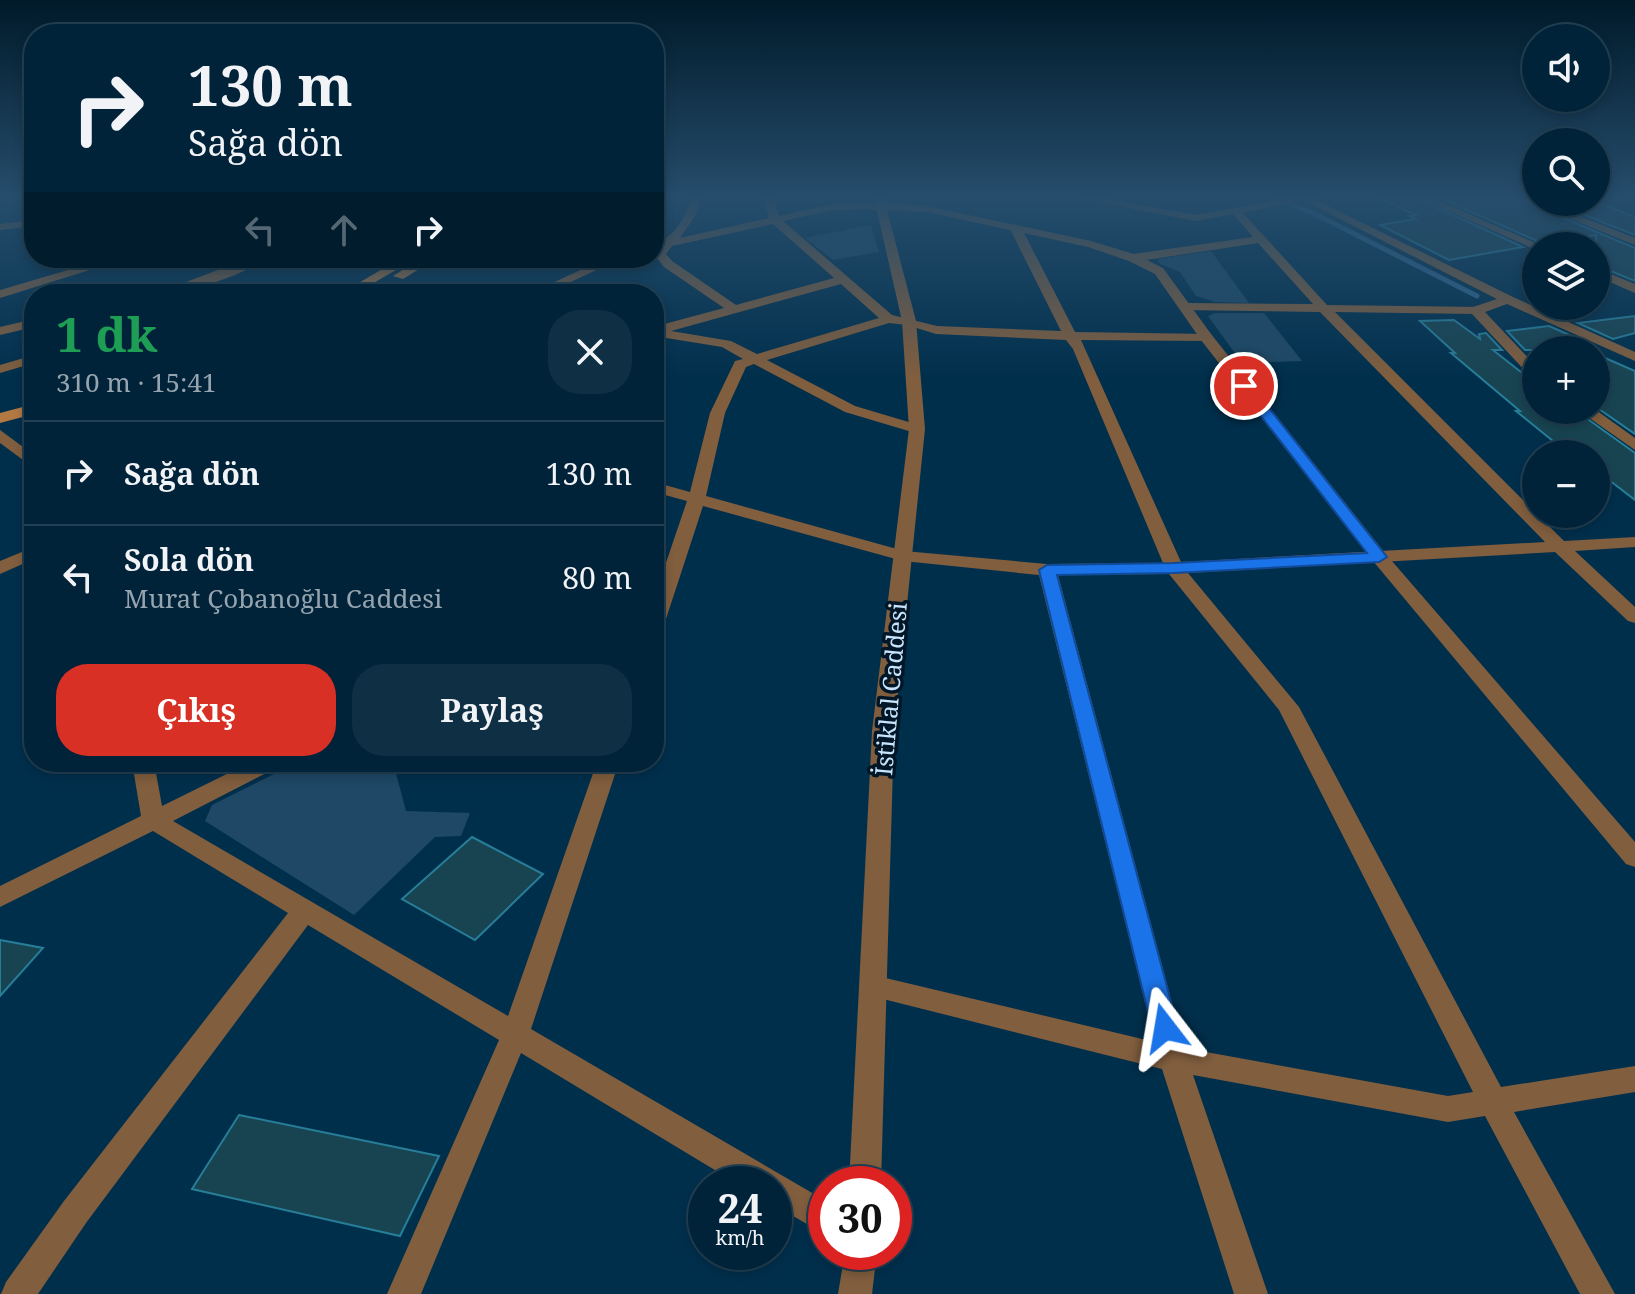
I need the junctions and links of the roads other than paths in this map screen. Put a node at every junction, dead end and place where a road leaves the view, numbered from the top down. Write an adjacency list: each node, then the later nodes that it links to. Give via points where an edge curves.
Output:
1 (819, 258): 14 (street)
2 (889, 258): 28 (street, İstiklal Caddesi)
3 (1031, 258): 33 (street)
4 (1133, 258): 24 (street, via 1159,271)
5 (1278, 258): 26 (street)
6 (1422, 258): 23 (street)
7 (664, 259): 25 (street)
8 (84, 268): 15 (street)
9 (235, 268): 17 (street)
10 (392, 268): 18 (main road)
11 (414, 268): 19 (main road)
12 (594, 268): 20 (street)
13 (1610, 278): 21 (street)
14 (843, 280): 25 (street); 28 (street)
15 (24, 284)
16 (24, 284): 22 (street)
17 (194, 284)
18 (364, 284)
19 (386, 284)
20 (558, 284)
21 (1635, 289)
22 (2, 290)
23 (1508, 300): 27 (street); 35 (street)
24 (1188, 307): 26 (street); 34 (street)
25 (732, 308): 30 (street)
26 (1324, 309): 27 (street); 51 (street)
27 (1478, 310): 38 (street)
28 (898, 320): 33 (street, via 936,330); 36 (street); 44 (street, İstiklal Caddesi)
29 (24, 325): 31 (street)
30 (664, 330)
31 (0, 331)
32 (664, 334): 36 (street, via 726,344)
33 (1073, 336): 34 (street); 56 (street)
34 (1206, 337): 54 (street)
35 (1635, 357)
36 (754, 358): 44 (street, via 850,409); 49 (street, via 740,364 724,392)
37 (24, 362): 39 (street)
38 (1522, 363)
39 (0, 369)
40 (24, 412): 41 (main road)
41 (0, 418)
42 (24, 424): 45 (main road)
43 (1606, 424): 46 (street)
44 (917, 429): 52 (street, İstiklal Caddesi)
45 (0, 432): 47 (street)
46 (1635, 445)
47 (24, 454)
48 (664, 490): 49 (street)
49 (697, 498): 52 (street); 58 (street)
50 (1635, 542): 51 (street)
51 (1560, 547): 54 (street); 59 (street)
52 (903, 556): 57 (street); 67 (street, İstiklal Caddesi, via 883,731)
53 (24, 557): 55 (street)
54 (1379, 557): 56 (street); 64 (street)
55 (0, 568)
56 (1174, 568): 57 (street); 71 (street, via 1288,707)
57 (1047, 570): 69 (street)
58 (664, 595)
59 (1635, 617)
60 (145, 772): 63 (street)
61 (250, 772): 63 (street)
62 (605, 772): 68 (street)
63 (153, 820): 65 (street); 66 (street)
64 (1635, 858)
65 (0, 897)
66 (305, 910): 68 (street); 75 (street)
67 (873, 986): 69 (street); 73 (street, İstiklal Caddesi)
68 (515, 1035): 72 (street); 76 (street)
69 (1173, 1059): 71 (street, via 1448,1109); 78 (street)
70 (1635, 1079): 71 (street)
71 (1494, 1104): 79 (street)
72 (737, 1166)
73 (866, 1166)
74 (858, 1270): 77 (street)
75 (18, 1294)
76 (404, 1294)
77 (855, 1294)
78 (1251, 1294)
79 (1598, 1294)

